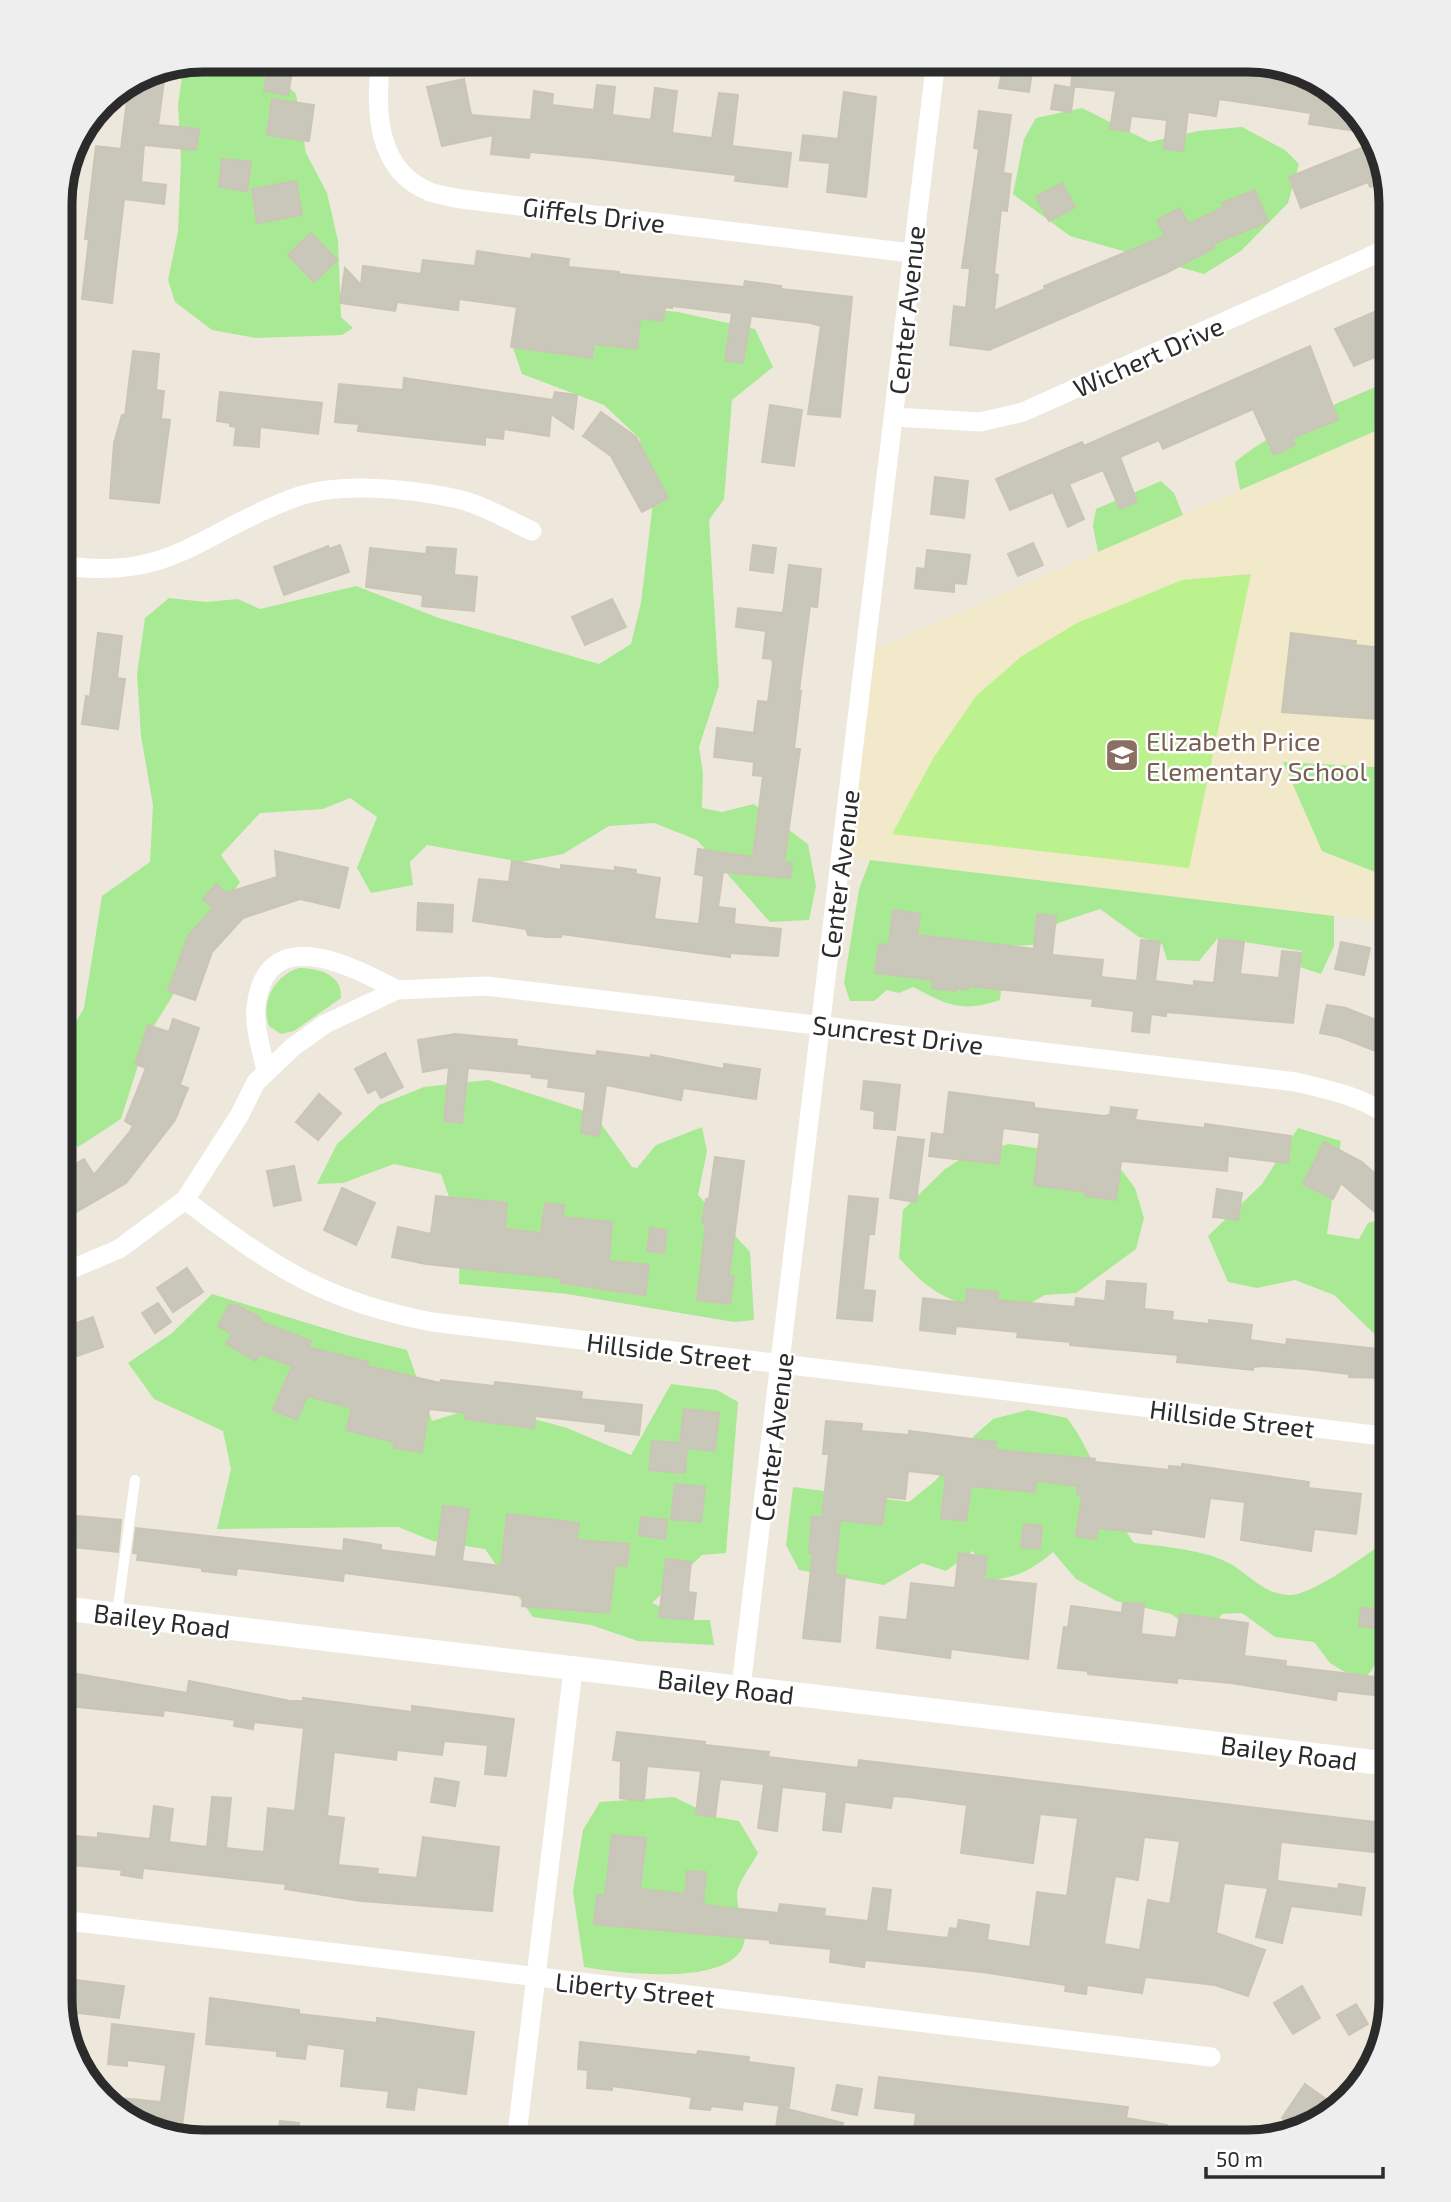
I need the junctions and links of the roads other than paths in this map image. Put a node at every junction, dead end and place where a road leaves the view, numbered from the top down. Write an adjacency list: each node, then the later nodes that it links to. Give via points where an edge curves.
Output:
1 (381, 72): 4 (street, Giffels Drive, via 379,115 384,148 401,174 429,191 461,199)
2 (934, 72): 4 (street, Center Avenue)
3 (1379, 252): 5 (street, Wichert Drive, via 1023,412 980,422)
4 (911, 253): 5 (street, Center Avenue)
5 (894, 417): 9 (street, Center Avenue)
6 (532, 531): 7 (street, via 460,500 351,488 294,498 156,563 100,570)
7 (72, 566)
8 (397, 990): 9 (street, Suncrest Drive, via 486,986); 10 (street, Suncrest Drive, via 325,1024); 10 (street, via 331,959 306,956 282,961 263,983 256,1009)
9 (822, 1025): 11 (street, Suncrest Drive, via 1296,1082 1332,1090); 14 (street, Center Avenue)
10 (266, 1071): 12 (street, Suncrest Drive)
11 (1379, 1111)
12 (185, 1200): 13 (street, Suncrest Drive, via 119,1249); 14 (street, Hillside Street, via 282,1270 352,1303 387,1313 441,1324)
13 (72, 1269)
14 (782, 1365): 15 (street, Hillside Street); 20 (street, Center Avenue)
15 (1379, 1436)
16 (135, 1480): 18 (lane)
17 (72, 1609): 18 (street, Bailey Road)
18 (117, 1615): 19 (street, Bailey Road)
19 (573, 1670): 20 (street, Bailey Road); 23 (street)
20 (741, 1687): 21 (street, Bailey Road)
21 (1379, 1764)
22 (72, 1921): 23 (street, Liberty Street)
23 (536, 1978): 24 (street, Liberty Street); 25 (street)
24 (1211, 2057)
25 (517, 2130)

